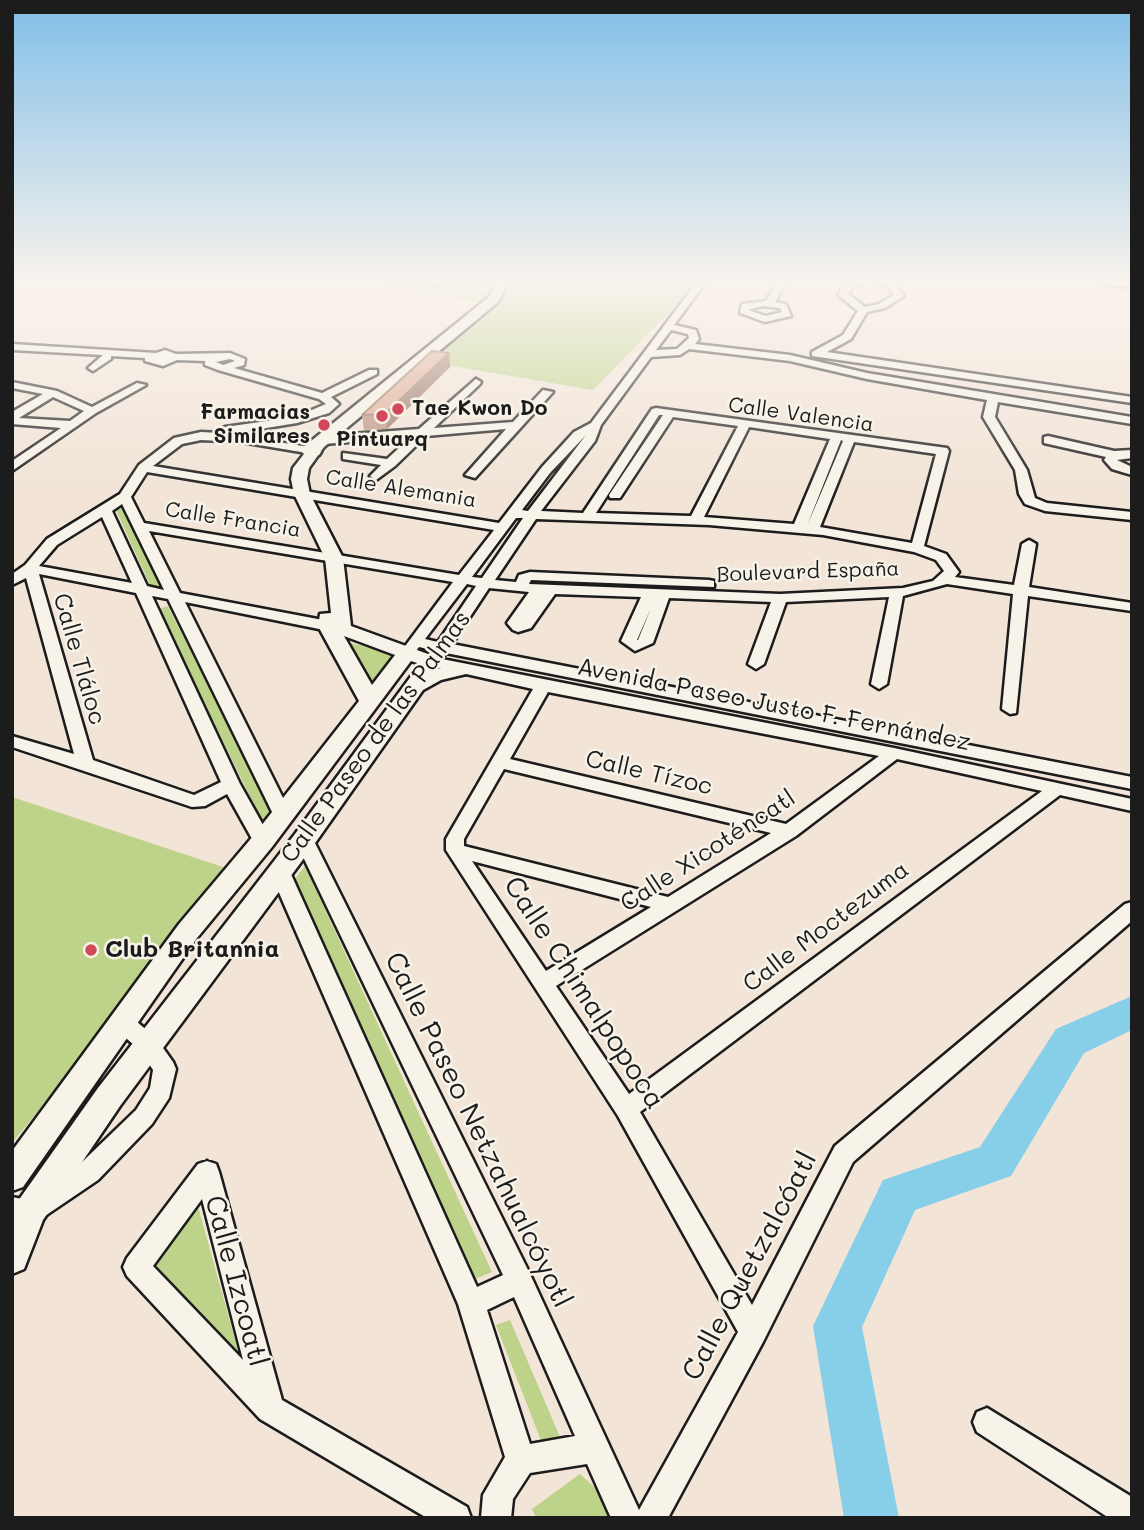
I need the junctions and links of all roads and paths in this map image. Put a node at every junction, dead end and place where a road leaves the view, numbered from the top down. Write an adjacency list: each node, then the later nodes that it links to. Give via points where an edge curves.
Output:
1 (85, 353): 10 (street)
2 (90, 353): 11 (street)
3 (429, 353): 40 (main road)
4 (657, 353): 8 (street)
5 (764, 353): 15 (street)
6 (807, 353): 9 (street)
7 (857, 353): 12 (street)
8 (647, 354): 32 (street, Calle Paseo de las Palmas)
9 (816, 354): 12 (street)
10 (107, 357): 11 (street); 14 (street)
11 (151, 357): 13 (street, via 159,363)
12 (861, 359): 15 (street, via 860,366); 25 (street)
13 (220, 360): 17 (street); 17 (street, via 240,363)
14 (93, 368)
15 (849, 371): 24 (street)
16 (373, 372): 23 (street)
17 (257, 378): 23 (street)
18 (476, 382): 34 (street)
19 (12, 385): 22 (street)
20 (141, 385): 26 (street)
21 (547, 392): 31 (street)
22 (53, 393): 26 (street); 28 (street)
23 (323, 397): 35 (street, via 333,404 315,415)
24 (993, 397): 29 (street); 56 (street, via 989,416 1021,470 1030,501 1045,507)
25 (1132, 400)
26 (92, 411): 30 (street)
27 (662, 413): 33 (street, Calle Valencia); 37 (street); 39 (street)
28 (12, 419): 30 (street)
29 (1132, 421)
30 (75, 425): 44 (street)
31 (516, 425): 34 (street); 48 (street)
32 (595, 425): 53 (street, Calle Paseo de las Palmas, via 591,438); 54 (street, Calle Paseo de las Palmas, via 578,435)
33 (749, 425): 36 (street, Calle Valencia); 57 (street)
34 (424, 432): 40 (street); 43 (street)
35 (201, 436): 40 (street); 45 (street, via 178,441)
36 (842, 438): 61 (street); 63 (street, Calle Valencia, via 938,452)
37 (637, 439): 39 (street); 47 (street)
38 (1048, 440): 41 (street)
39 (651, 441): 47 (street)
40 (316, 447): 50 (main road, via 302,468)
41 (1126, 451): 46 (street, via 1110,460)
42 (347, 456): 43 (street)
43 (391, 463): 49 (street)
44 (12, 467)
45 (143, 468): 50 (street, Calle Alemania); 51 (street)
46 (1132, 471)
47 (622, 473): 55 (street)
48 (471, 475)
49 (376, 476)
50 (298, 493): 60 (street, Calle Alemania); 64 (main road)
51 (125, 497): 52 (street); 59 (street)
52 (105, 510): 65 (street, via 52,542); 72 (street)
53 (533, 513): 54 (street, Boulevard España); 55 (street, Boulevard España); 69 (street, Calle Paseo de las Palmas)
54 (513, 514): 60 (street, Calle Paseo de las Palmas)
55 (587, 515): 57 (street, Boulevard España); 58 (street, via 573,520 748,531)
56 (1132, 516)
57 (703, 521): 58 (street, Boulevard España)
58 (754, 524): 61 (street, Boulevard España)
59 (140, 526): 64 (street, Calle Francia); 76 (street)
60 (502, 527): 67 (street, Calle Paseo de las Palmas)
61 (805, 529): 63 (street, Boulevard España)
62 (1029, 544): 71 (street)
63 (912, 547): 66 (street, Boulevard España, via 941,557 952,572)
64 (327, 557): 67 (street, Calle Francia); 78 (main road)
65 (30, 568): 68 (street); 72 (street); 90 (street, Calle Tláloc)
66 (943, 579): 71 (street); 73 (street, Boulevard España)
67 (462, 580): 69 (street, Boulevard España); 79 (street, Calle Paseo de las Palmas)
68 (12, 581)
69 (484, 583): 70 (street, Boulevard España); 79 (street, Calle Paseo de las Palmas)
70 (521, 588): 74 (street, Boulevard España); 74 (street, via 524,578 530,576 750,586 757,590)
71 (1021, 589): 77 (street); 86 (street)
72 (141, 591): 76 (street); 92 (street)
73 (897, 592): 75 (street, Boulevard España); 82 (street)
74 (758, 598): 75 (street, Boulevard España)
75 (779, 598): 80 (street)
76 (175, 599): 78 (street); 95 (street)
77 (1132, 607)
78 (335, 628): 79 (main road); 85 (main road)
79 (425, 651): 81 (street, Avenida Paseo Justo F. Fernández); 83 (main road, Calle Paseo de las Palmas); 85 (main road, Calle Paseo de las Palmas); 91 (street)
80 (755, 664)
81 (459, 670): 83 (main road); 84 (street, Avenida Paseo Justo F. Fernández)
82 (879, 684)
83 (414, 687): 97 (main road, Calle Paseo de las Palmas)
84 (542, 687): 88 (street, Avenida Paseo Justo F. Fernández); 89 (street)
85 (371, 702): 95 (main road, Calle Paseo de las Palmas)
86 (1010, 709)
87 (12, 741): 90 (street)
88 (894, 753): 93 (street, Avenida Paseo Justo F. Fernández); 96 (street, Calle Xicoténcatl)
89 (498, 762): 96 (street, Calle Tízoc); 99 (street, via 455,839)
90 (85, 763): 92 (street, via 192,801 199,802)
91 (1132, 783)
92 (231, 784): 98 (street)
93 (1058, 788): 94 (street, Avenida Paseo Justo F. Fernández); 106 (street, Calle Moctezuma)
94 (1132, 805)
95 (282, 814): 98 (main road, Calle Paseo de las Palmas)
96 (789, 831): 101 (street, Calle Xicoténcatl)
97 (304, 840): 100 (main road, Calle Paseo de las Palmas); 110 (street, Calle Paseo Netzahualcóyotl)
98 (263, 841): 104 (main road, Calle Paseo de las Palmas, via 188,931)
99 (455, 850): 101 (street); 103 (street, Calle Chimalpopoca)
100 (279, 872): 105 (main road, Calle Paseo de las Palmas); 111 (street)
101 (672, 905): 103 (street, Calle Xicoténcatl)
102 (1132, 909): 112 (street, Calle Quetzalcóatl, via 844,1154)
103 (544, 983): 106 (street, Calle Chimalpopoca)
104 (122, 1022): 105 (street); 107 (main road, Calle Paseo de las Palmas)
105 (148, 1044): 108 (main road, Calle Paseo de las Palmas); 108 (street, via 165,1069 162,1091 144,1116 89,1172)
106 (626, 1109): 112 (street, Calle Chimalpopoca)
107 (12, 1177)
108 (21, 1211): 109 (main road, Calle Paseo de las Palmas)
109 (12, 1258)
110 (520, 1281): 111 (street); 115 (street, Calle Paseo Netzahualcóyotl)
111 (471, 1303): 116 (street)
112 (753, 1332): 121 (street, Calle Quetzalcóatl)
113 (270, 1409): 113 (street, Calle Izcoatl, via 259,1370 207,1172 136,1267); 118 (street, Calle Izcoatl)
114 (987, 1422): 117 (street)
115 (593, 1448): 116 (street); 120 (street, Calle Paseo Netzahualcóyotl)
116 (520, 1460): 119 (street, via 498,1495)
117 (1130, 1513)
118 (456, 1518)
119 (496, 1518)
120 (626, 1518)
121 (651, 1518)

